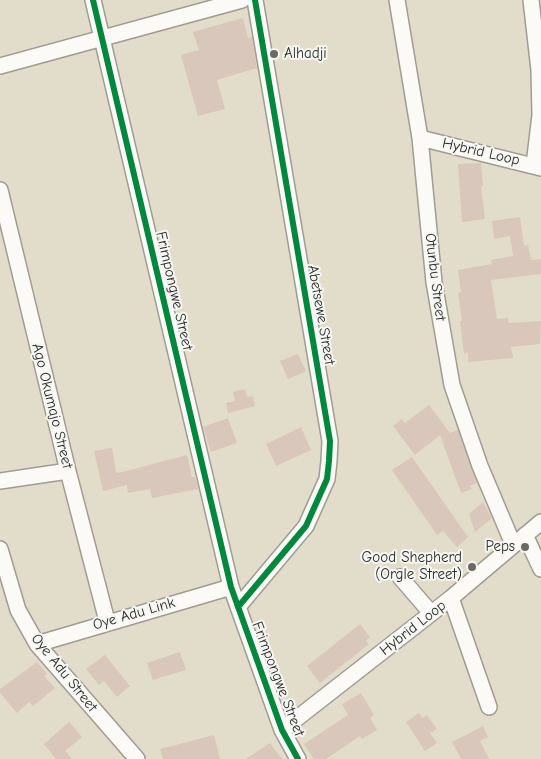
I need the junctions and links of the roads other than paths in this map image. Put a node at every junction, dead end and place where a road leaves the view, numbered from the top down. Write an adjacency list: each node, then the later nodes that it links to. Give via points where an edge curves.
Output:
1 (93, 0): 6 (street, Frimpongwe Street)
2 (242, 0): 6 (street)
3 (255, 0): 21 (street, Abetsewe Street, via 330,441 327,480 306,526)
4 (397, 0): 9 (street, Otunbu Street)
5 (531, 0): 8 (street)
6 (102, 38): 7 (street); 19 (street, Frimpongwe Street)
7 (0, 66)
8 (541, 115): 10 (street)
9 (420, 138): 10 (street, Hybrid Loop); 15 (street, Otunbu Street, via 434,282 452,385 480,466)
10 (537, 166)
11 (0, 190): 12 (street, Ago Okumajo Street)
12 (68, 470): 13 (street); 23 (street, Ago Okumajo Street)
13 (0, 482)
14 (541, 522): 15 (street, Hybrid Loop)
15 (519, 540): 17 (street, Otunbu Street); 20 (street, Hybrid Loop)
16 (0, 549): 24 (street, Oye Adu Street, via 18,610)
17 (541, 569)
18 (400, 577): 22 (street)
19 (232, 587): 21 (street, Frimpongwe Street); 23 (street, Oye Adu Link)
20 (451, 598): 22 (street, Hybrid Loop); 25 (street)
21 (238, 607): 26 (street, Frimpongwe Street)
22 (431, 613): 26 (street, Hybrid Loop)
23 (107, 622): 24 (street, Oye Adu Link)
24 (37, 644): 27 (street, Oye Adu Street)
25 (489, 707)
26 (282, 730): 28 (street, Frimpongwe Street)
27 (137, 759)
28 (298, 759)

